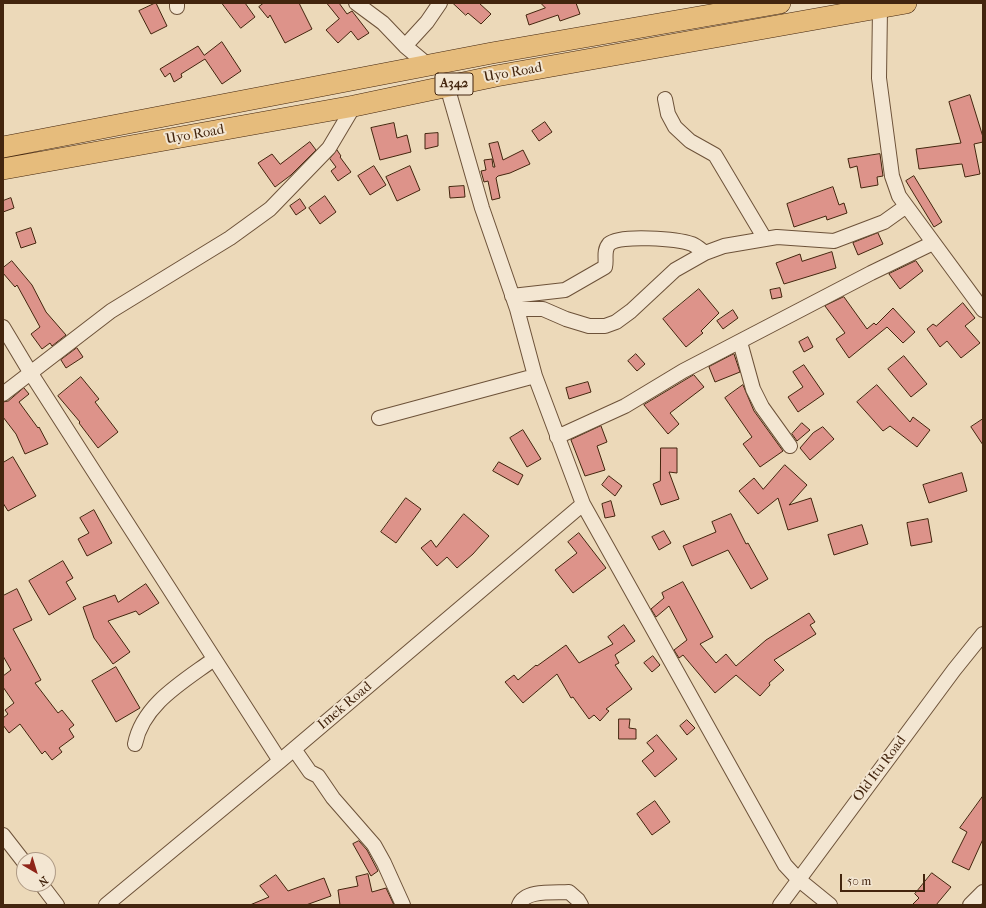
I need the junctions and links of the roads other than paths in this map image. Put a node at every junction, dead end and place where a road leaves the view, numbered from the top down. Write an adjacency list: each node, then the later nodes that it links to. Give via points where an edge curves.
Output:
1 (356, 3): 6 (street, via 383,23)
2 (440, 3): 6 (street)
3 (780, 3): 7 (highway, Uyo Road / A342)
4 (906, 3): 5 (highway, Uyo Road / A342)
5 (880, 9): 8 (highway, Uyo Road / A342); 13 (street, via 881,100 892,176 898,196)
6 (405, 46): 7 (street)
7 (429, 66): 11 (highway, Uyo Road / A342)
8 (447, 86): 10 (highway, Uyo Road / A342); 17 (street, via 482,208)
9 (665, 100): 14 (street, via 668,114 675,127 690,141 715,155)
10 (354, 106): 12 (highway, Uyo Road / A342); 22 (street, via 329,148 270,209 230,238 111,311)
11 (3, 147)
12 (3, 169)
13 (905, 207): 14 (street, via 884,222 834,241); 15 (street)
14 (765, 239): 16 (street, via 724,246)
15 (933, 243): 19 (street); 21 (street, via 871,272)
16 (705, 253): 17 (street, via 692,244 670,240 617,240 609,244 604,254 604,267 571,287 558,292); 18 (street, via 675,270 631,311 616,322 605,326 589,326 566,320 543,309)
17 (512, 296): 18 (street)
18 (517, 309): 23 (street)
19 (983, 310)
20 (3, 327): 22 (street)
21 (740, 342): 26 (street, via 683,371 625,406); 27 (street, via 753,389 762,407)
22 (30, 372): 24 (street); 30 (street)
23 (535, 376): 25 (street); 26 (street)
24 (3, 394)
25 (379, 418)
26 (557, 437): 28 (street)
27 (790, 446)
28 (583, 504): 32 (street, Imek Road); 36 (street, via 785,865)
29 (983, 634): 36 (street, Old Itu Road)
30 (214, 660): 31 (street, via 162,698 138,732); 33 (street)
31 (135, 744)
32 (294, 749): 33 (street, Imek Road); 41 (street, via 310,772 318,776 333,798 374,845)
33 (280, 761): 40 (street, Imek Road)
34 (3, 835): 35 (street)
35 (16, 852)
36 (798, 879): 44 (street, Old Itu Road); 45 (street)
37 (47, 892): 39 (street)
38 (983, 892): 46 (street)
39 (57, 905)
40 (106, 905)
41 (403, 905)
42 (520, 905): 43 (street, via 525,897 532,894 569,892)
43 (581, 905)
44 (780, 905)
45 (830, 905)
46 (970, 905)

